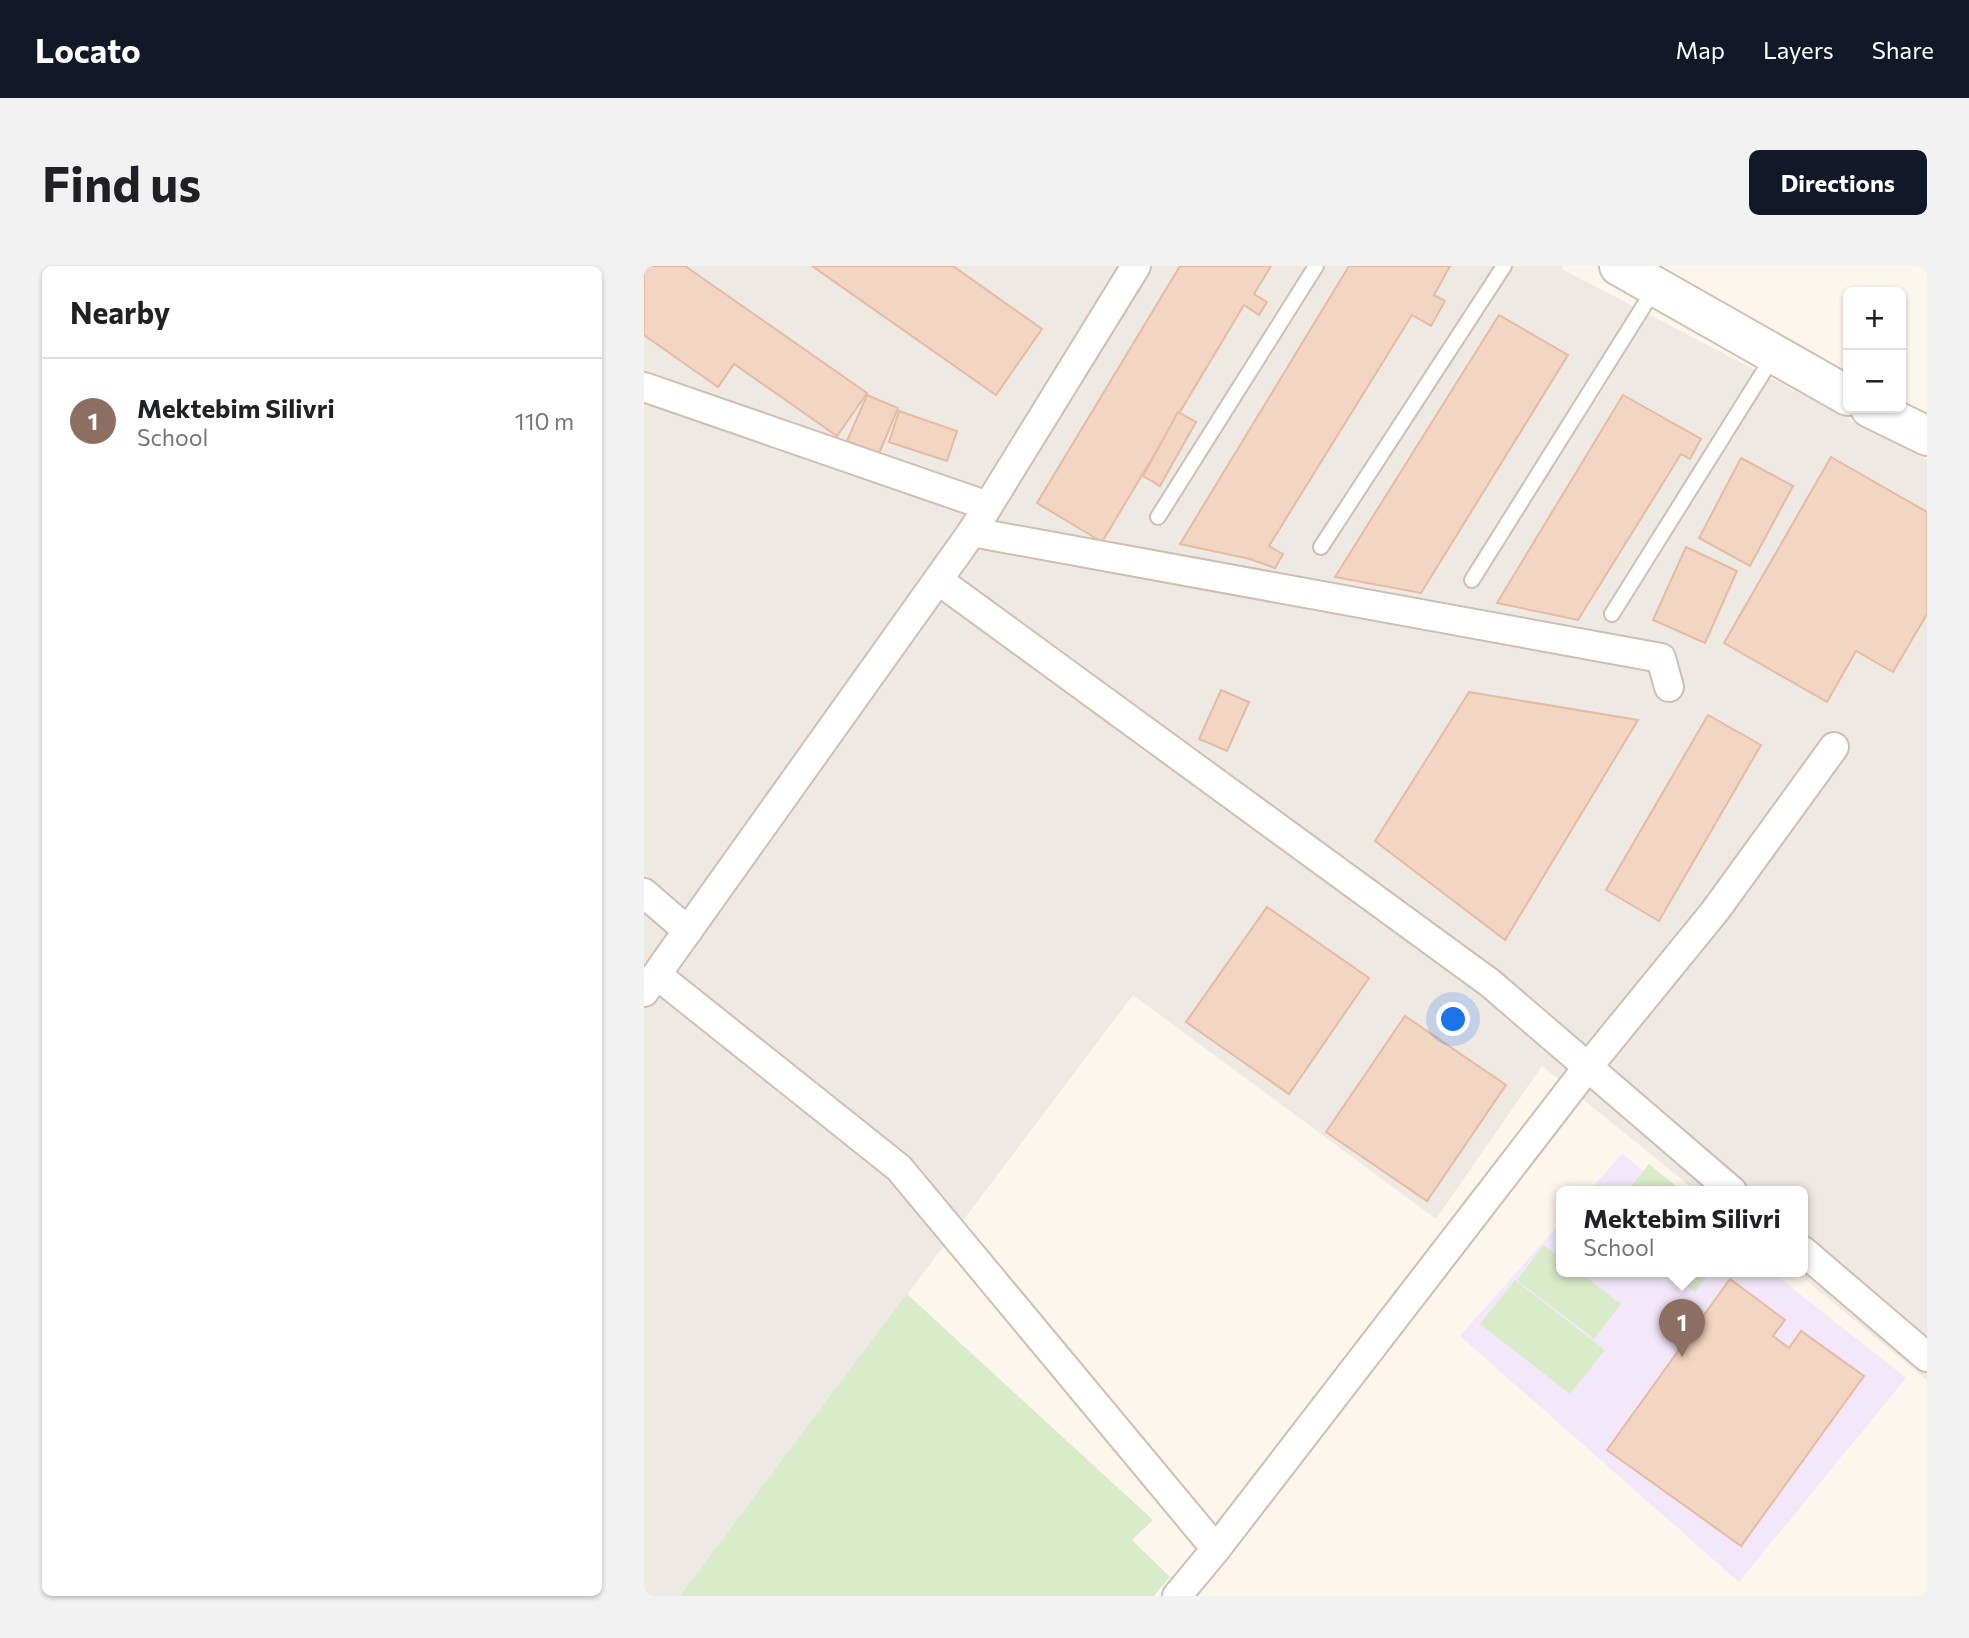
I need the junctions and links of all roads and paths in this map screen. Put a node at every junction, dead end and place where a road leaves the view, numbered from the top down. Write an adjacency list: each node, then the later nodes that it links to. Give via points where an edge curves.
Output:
1 (1136, 266): 11 (street)
2 (1316, 266): 12 (lane)
3 (1504, 266): 14 (lane)
4 (1619, 266): 5 (main road)
5 (1656, 287): 6 (main road); 16 (lane)
6 (1774, 354): 8 (main road); 17 (lane)
7 (644, 387): 11 (street)
8 (1843, 393)
9 (1880, 413): 10 (main road)
10 (1927, 436)
11 (988, 506): 13 (street)
12 (1158, 517)
13 (972, 532): 15 (street); 18 (street, via 1661,658)
14 (1321, 547)
15 (938, 580): 21 (street); 23 (street, via 1490,983)
16 (1472, 580)
17 (1612, 614)
18 (1669, 687)
19 (1834, 747): 23 (street, via 1715,911)
20 (644, 893): 21 (street)
21 (688, 931): 22 (street)
22 (650, 984): 27 (street, via 899,1168)
23 (1587, 1068): 24 (street); 27 (street)
24 (1726, 1186)
25 (1808, 1255): 26 (street)
26 (1927, 1357)
27 (1216, 1549): 28 (street)
28 (1177, 1596)

